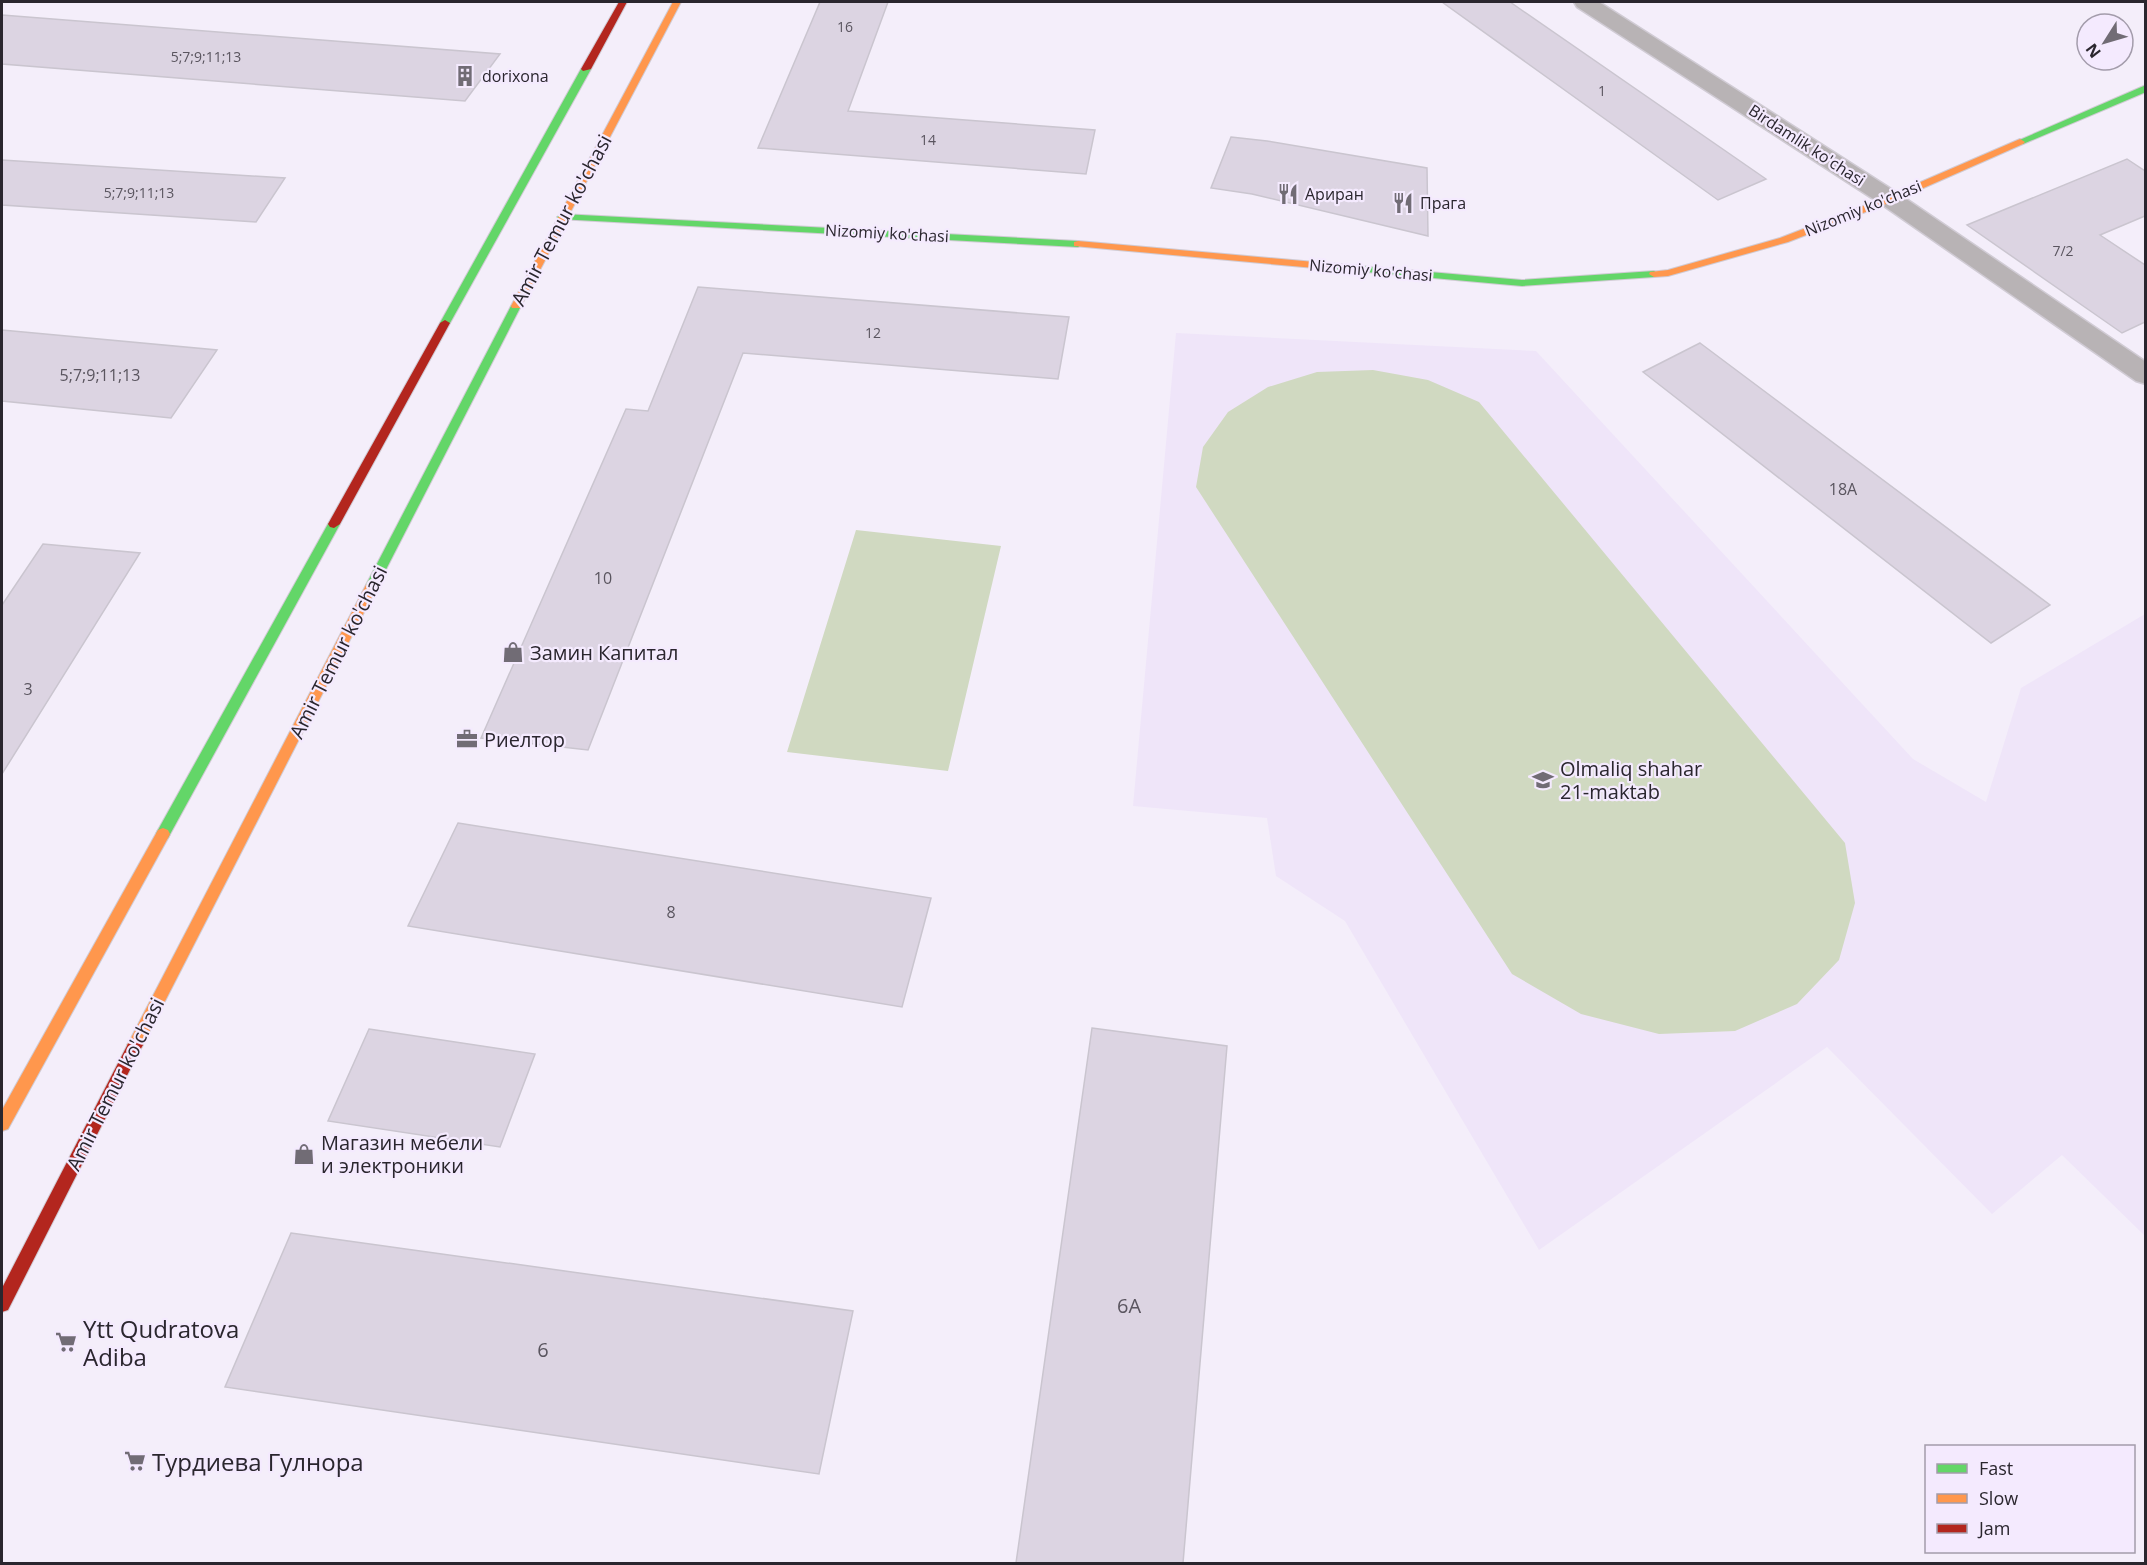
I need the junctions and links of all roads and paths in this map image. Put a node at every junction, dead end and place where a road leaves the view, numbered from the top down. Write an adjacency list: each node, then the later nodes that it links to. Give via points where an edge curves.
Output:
1 (623, 2): 8 (main road)
2 (677, 2): 6 (main road, Amir Temur ko'chasi)
3 (1585, 2): 5 (street, Birdamlik ko'chasi)
4 (2145, 88): 5 (main road, Nizomiy ko'chasi)
5 (1890, 199): 6 (main road, Nizomiy ko'chasi, via 1784,240 1668,273 1522,283 1041,241); 7 (street, Birdamlik ko'chasi)
6 (562, 217): 9 (main road, Amir Temur ko'chasi)
7 (2145, 375)
8 (2, 1124)
9 (2, 1304)

